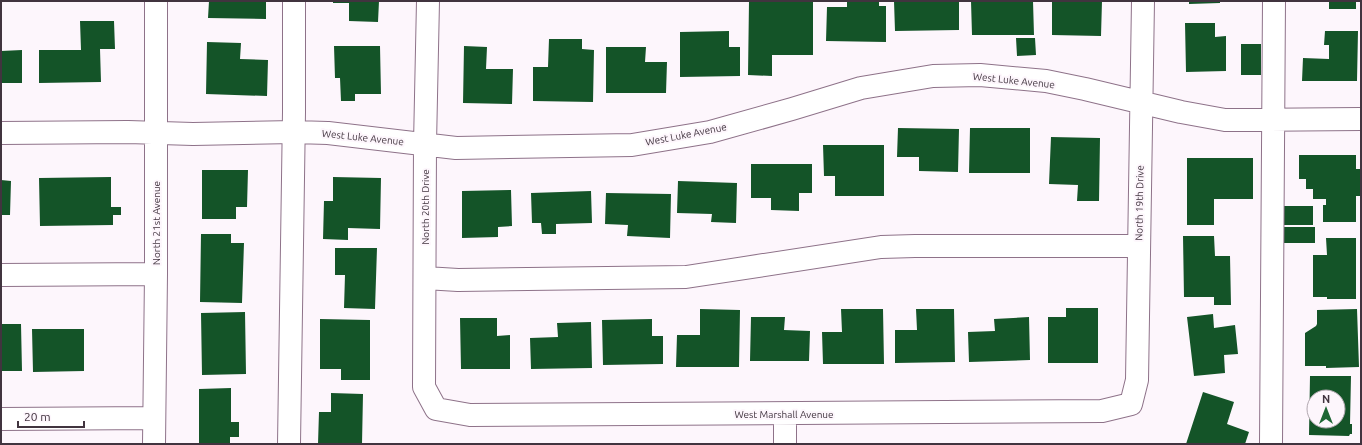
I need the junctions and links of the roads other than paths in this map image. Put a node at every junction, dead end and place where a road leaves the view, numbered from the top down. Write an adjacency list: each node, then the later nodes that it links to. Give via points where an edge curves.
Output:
1 (156, 1): 11 (street, North 21st Avenue)
2 (294, 1): 9 (street)
3 (428, 1): 12 (street, North 20th Drive)
4 (1143, 1): 6 (street, North 19th Drive)
5 (1274, 1): 8 (street)
6 (1141, 103): 8 (street, West Luke Avenue, via 1225,120); 12 (street, West Luke Avenue, via 1046,81 980,75 933,76 861,88 710,132 632,145 456,148); 13 (street, North 19th Drive)
7 (1361, 119): 8 (street, West Luke Avenue)
8 (1273, 120): 25 (street)
9 (294, 132): 11 (street, West Luke Avenue); 12 (street, West Luke Avenue, via 328,133); 23 (street)
10 (1, 133): 11 (street, West Luke Avenue)
11 (156, 133): 14 (street, North 21st Avenue)
12 (425, 144): 16 (street, North 20th Drive)
13 (1138, 246): 16 (street, via 881,247 686,277 458,280); 17 (street, North 19th Drive, via 1137,380)
14 (156, 274): 15 (street); 20 (street, North 21st Avenue)
15 (1, 275)
16 (425, 278): 18 (street, North 20th Drive, via 424,387)
17 (1131, 404): 19 (street, West Marshall Avenue, via 1102,410)
18 (436, 409): 19 (street, West Marshall Avenue, via 470,415)
19 (785, 414): 24 (street)
20 (154, 418): 21 (street); 22 (street, North 21st Avenue)
21 (1, 419)
22 (154, 444)
23 (289, 444)
24 (785, 444)
25 (1271, 444)

